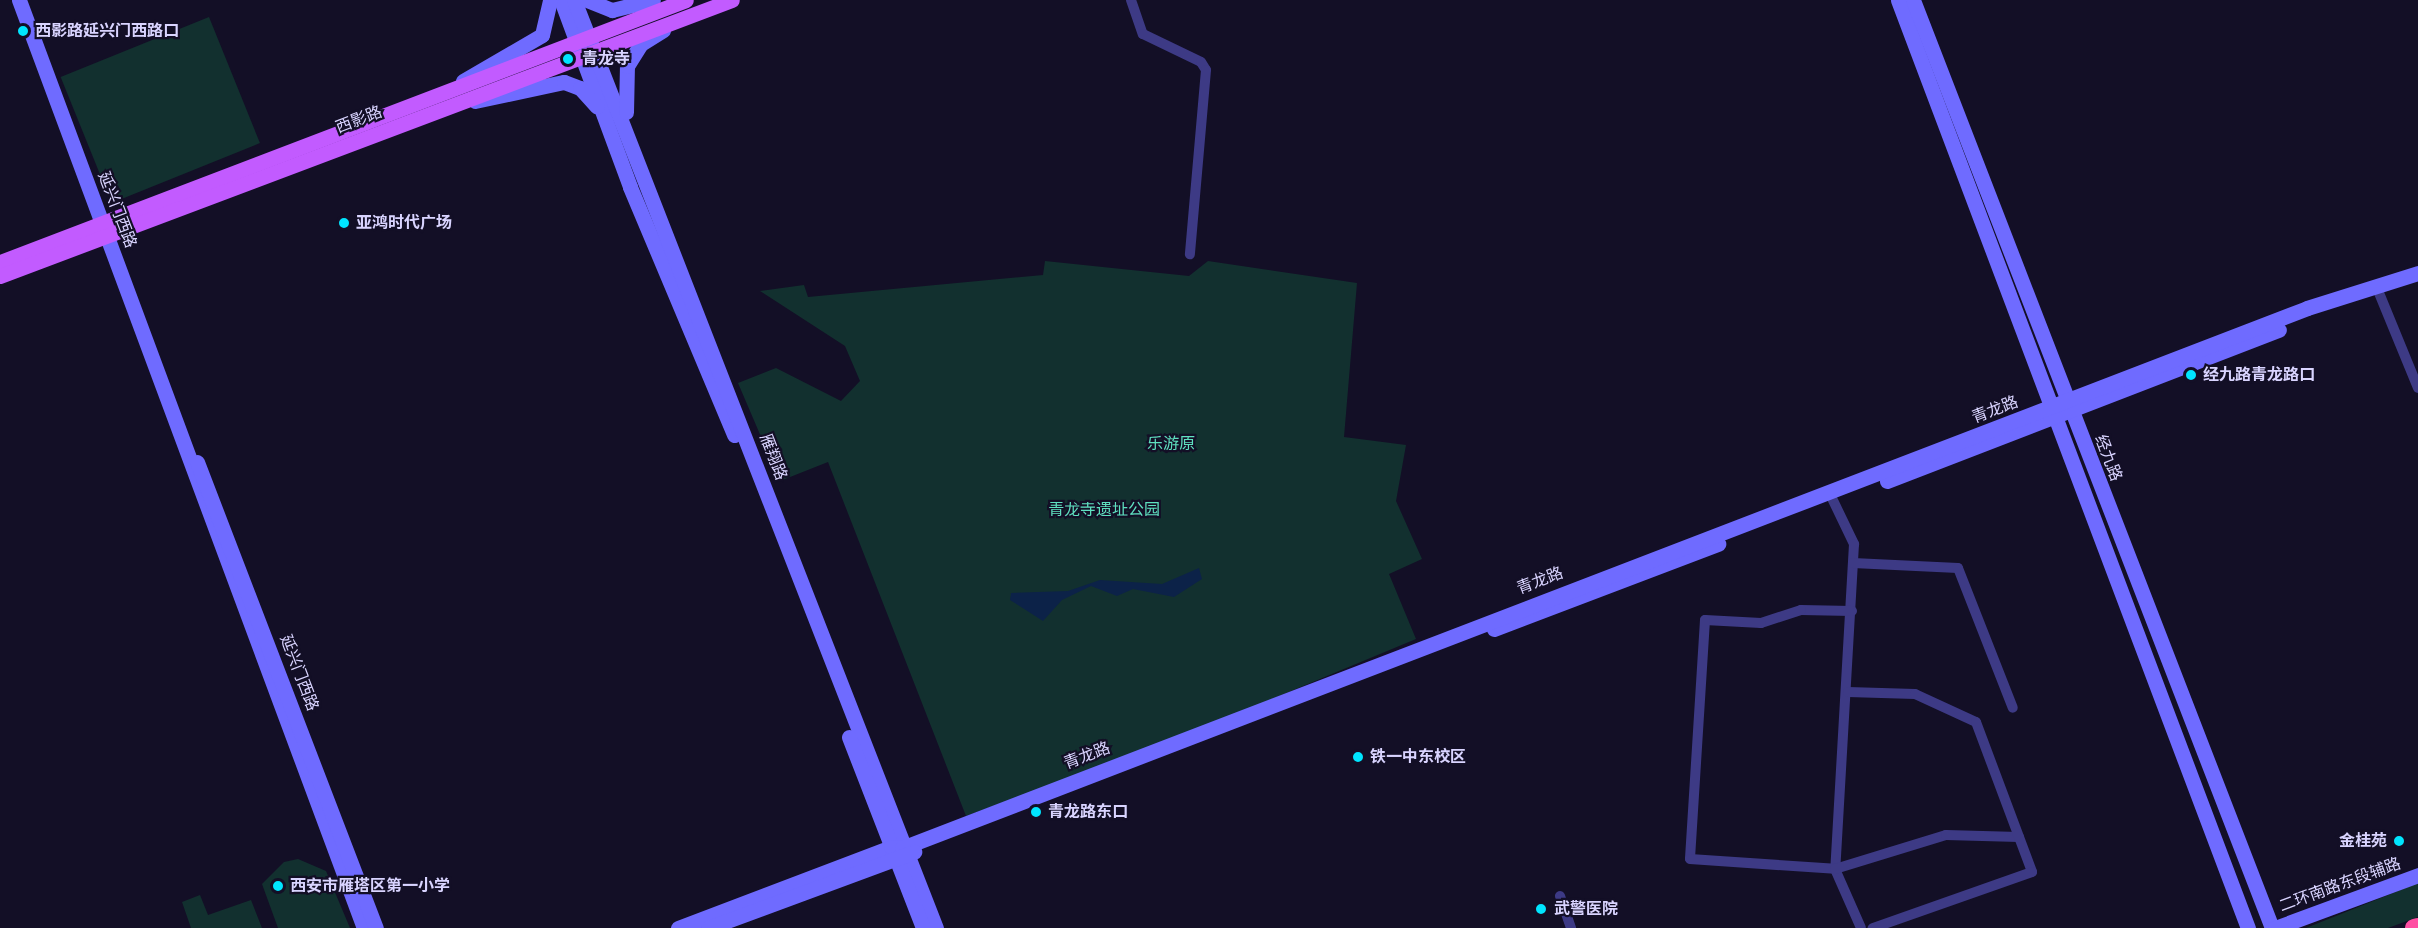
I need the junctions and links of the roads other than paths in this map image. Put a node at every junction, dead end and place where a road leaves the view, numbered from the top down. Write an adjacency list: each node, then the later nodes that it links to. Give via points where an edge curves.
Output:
1 (19, 0): 18 (street, 延兴门西路)
2 (550, 0): 15 (street, via 542,35)
3 (561, 0): 13 (street, 雁翔路)
4 (574, 0): 13 (street, 雁翔路)
5 (587, 0): 6 (street, via 612,10)
6 (653, 0)
7 (686, 0): 13 (main road, 西影路)
8 (732, 0): 12 (main road, 西影路)
9 (1131, 0): 19 (street, via 1143,34 1201,62 1206,70)
10 (1898, 0): 26 (street, 经九路)
11 (1914, 0): 26 (street, 经九路)
12 (679, 20): 14 (main road, 西影路); 17 (street, via 641,44 627,66)
13 (582, 39): 14 (street, 雁翔路); 15 (main road, 西影路)
14 (590, 54): 15 (main road, 西影路); 16 (street, 雁翔路); 17 (street, 雁翔路)
15 (448, 97): 16 (street, via 564,82 587,94); 18 (main road, 西影路)
16 (606, 120): 34 (street, 雁翔路)
17 (629, 133): 34 (street, 雁翔路)
18 (105, 229): 20 (main road, 西影路); 22 (main road, 西影路); 27 (street, 延兴门西路)
19 (1190, 254)
20 (0, 262)
21 (2418, 273): 24 (street, 青龙路)
22 (0, 276)
23 (2418, 283): 24 (street, 青龙路)
24 (2379, 293): 25 (street); 26 (street, 青龙路)
25 (2418, 388)
26 (2063, 410): 28 (street, 青龙路); 47 (street, 经九路); 48 (street, 经九路)
27 (181, 433): 38 (street, 延兴门西路); 39 (street, 延兴门西路, via 208,483)
28 (1831, 497): 29 (street, via 1854,544); 34 (street, 青龙路)
29 (1853, 563): 30 (street); 32 (street, via 1958,568)
30 (1852, 611): 31 (street); 35 (street, via 1801,610 1761,622 1705,620 1690,859)
31 (1848, 692): 33 (street, via 1915,694 1976,722); 35 (street)
32 (2013, 708)
33 (2019, 837): 35 (street, via 1946,834); 46 (street, via 2032,872)
34 (899, 852): 40 (street, 青龙路); 41 (street, 青龙路); 42 (street, 雁翔路); 43 (street, 雁翔路)
35 (1834, 869): 45 (street)
36 (2418, 875): 48 (street, 二环南路东段辅路)
37 (1560, 896): 44 (street)
38 (364, 928)
39 (376, 928)
40 (678, 928)
41 (708, 928)
42 (923, 928)
43 (936, 928)
44 (1571, 928)
45 (1861, 928)
46 (1873, 928)
47 (2248, 928)
48 (2273, 928)

